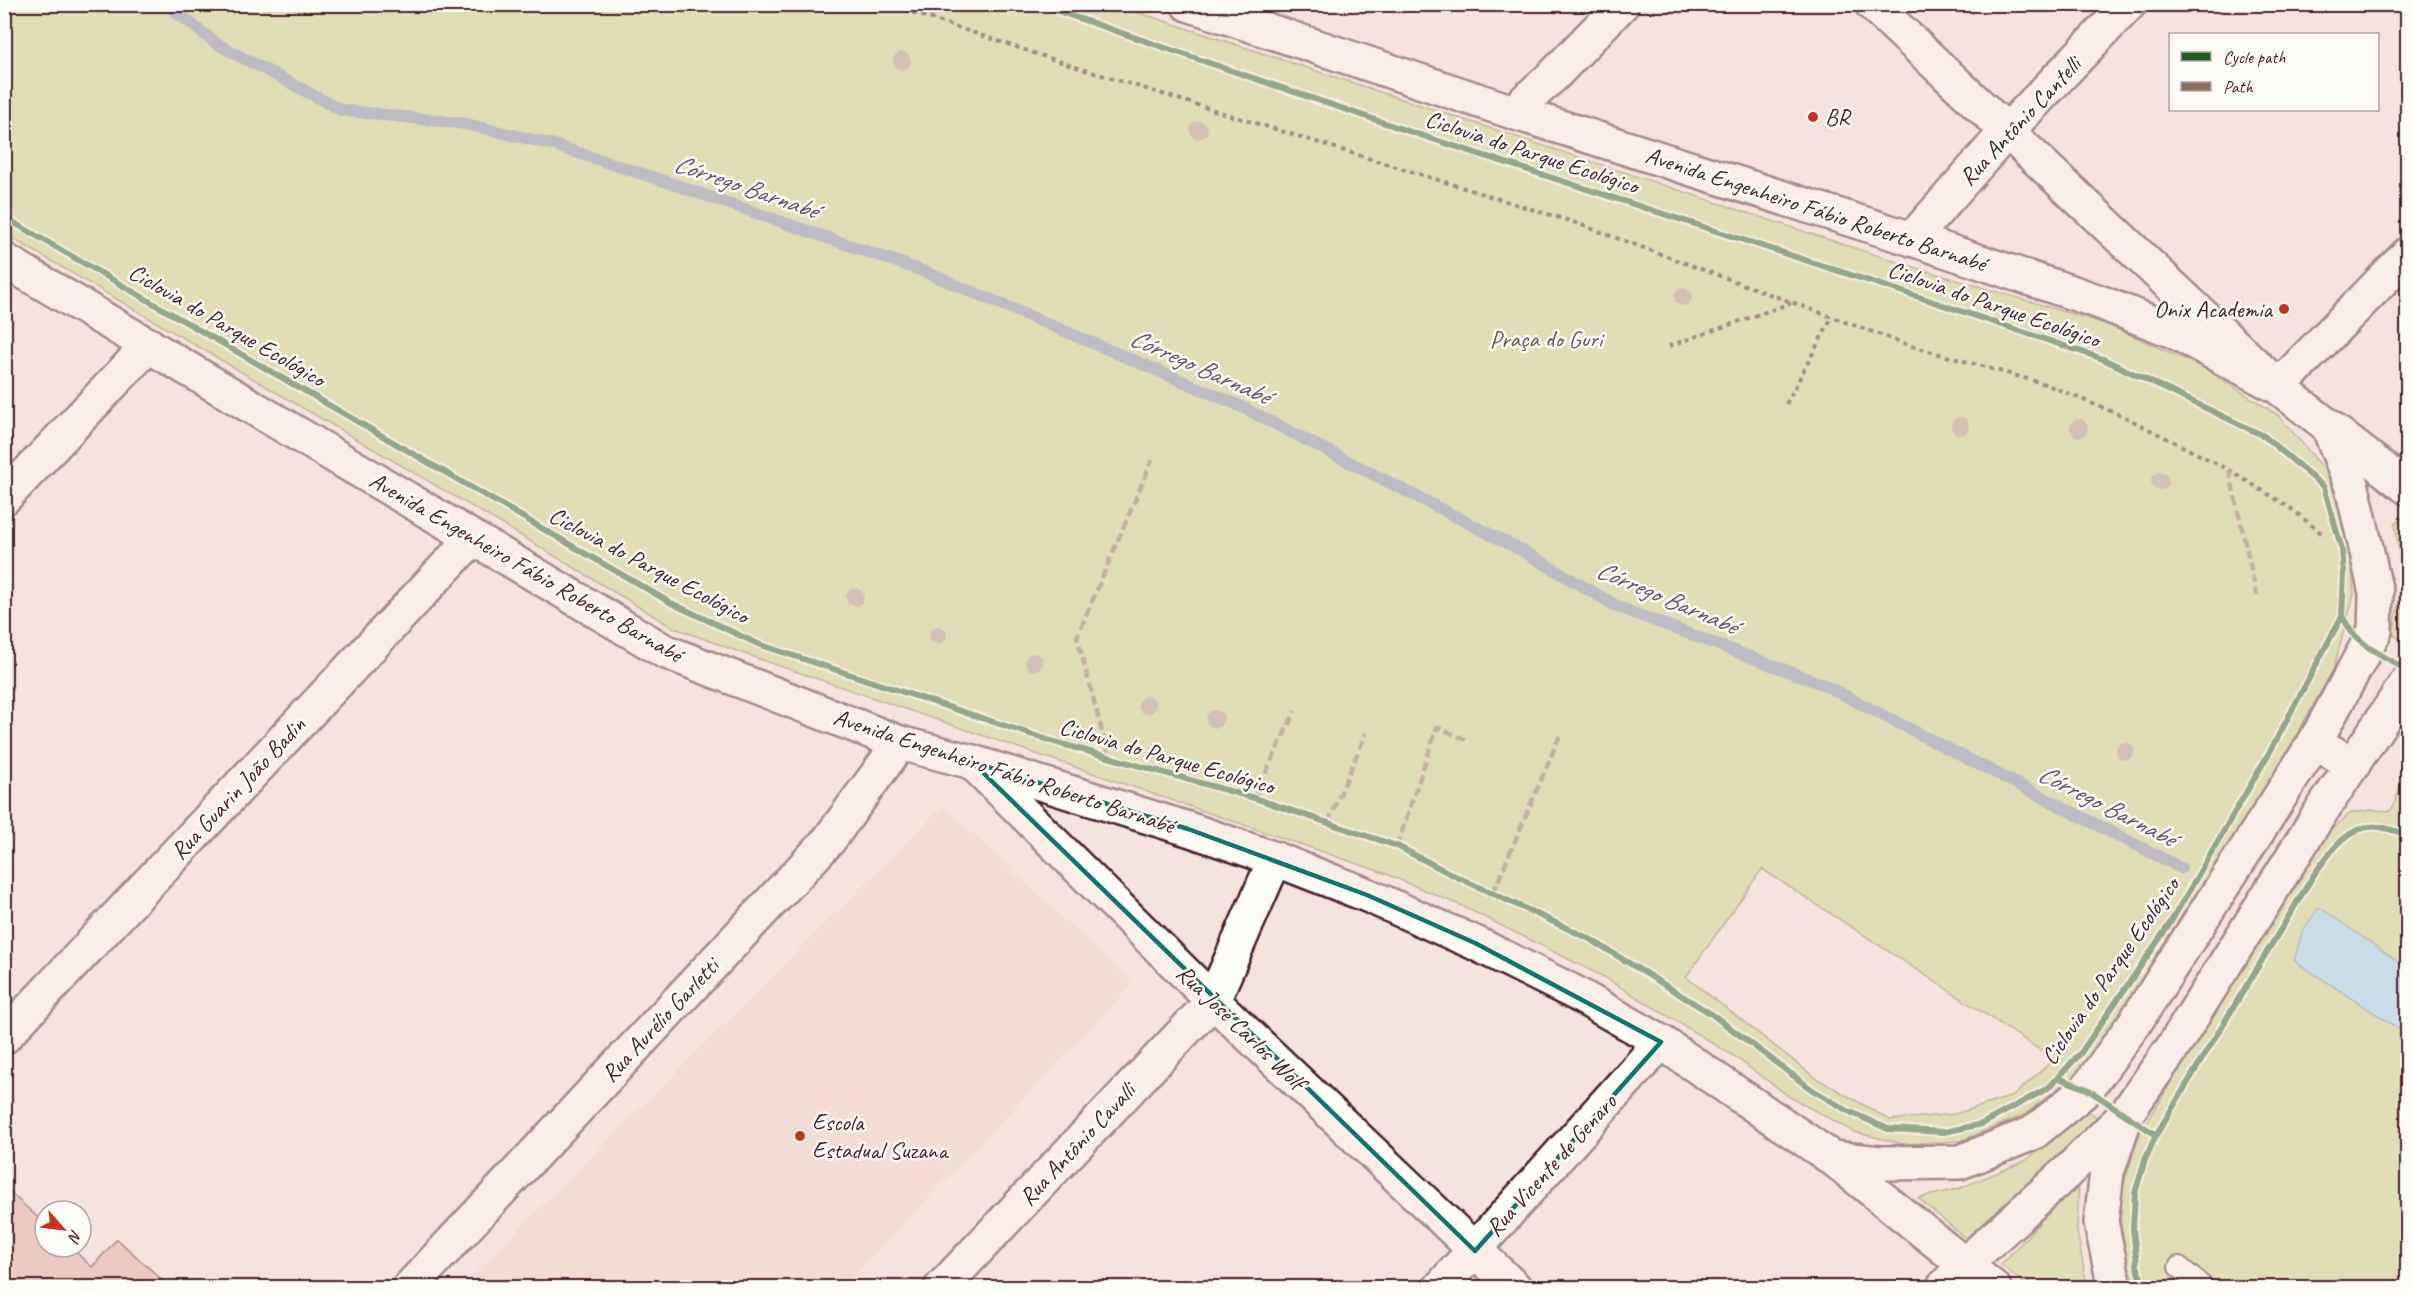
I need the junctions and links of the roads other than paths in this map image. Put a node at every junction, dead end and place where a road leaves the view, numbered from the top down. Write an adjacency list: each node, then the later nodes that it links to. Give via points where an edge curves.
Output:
1 (1188, 4): 5 (main road, Avenida Engenheiro Fábio Roberto Barnabé)
2 (1622, 4): 5 (main road)
3 (1872, 4): 6 (main road)
4 (2129, 4): 6 (main road, Rua Antônio Cantelli)
5 (1513, 112): 7 (main road, Avenida Engenheiro Fábio Roberto Barnabé)
6 (2007, 131): 7 (main road, Rua Antônio Cantelli); 11 (main road)
7 (1912, 239): 11 (main road, Avenida Engenheiro Fábio Roberto Barnabé, via 2174,331)
8 (2408, 254): 11 (main road)
9 (4, 260): 10 (main road, Avenida Engenheiro Fábio Roberto Barnabé)
10 (149, 345): 14 (main road); 15 (main road, Avenida Engenheiro Fábio Roberto Barnabé)
11 (2278, 387): 12 (main road, Avenida Engenheiro Fábio Roberto Barnabé)
12 (2329, 428): 13 (main road, Avenida Engenheiro Fábio Roberto Barnabé); 17 (main road, via 2352,487 2362,530 2376,593 2375,631)
13 (2408, 488)
14 (4, 498)
15 (472, 539): 18 (main road, Avenida Engenheiro Fábio Roberto Barnabé, via 664,651); 23 (main road, Rua Guarin João Badin)
16 (2408, 681): 20 (main road)
17 (2315, 742): 20 (main road); 26 (main road, via 2136,1021 2084,1092 2033,1133 1960,1162 1880,1163)
18 (900, 743): 19 (main road, Avenida Engenheiro Fábio Roberto Barnabé); 30 (main road, Rua Aurélio Garletti, via 829,840)
19 (972, 762): 21 (main road, Avenida Engenheiro Fábio Roberto Barnabé); 22 (main road, Rua José Carlos Wolf)
20 (2353, 765): 25 (main road)
21 (1275, 859): 22 (main road, Rua Antônio Cavalli); 24 (main road, Avenida Engenheiro Fábio Roberto Barnabé, via 1475,943)
22 (1213, 1001): 27 (main road, Rua José Carlos Wolf); 31 (main road, Rua Antônio Cavalli)
23 (4, 1037)
24 (1661, 1042): 26 (main road, Avenida Engenheiro Fábio Roberto Barnabé); 27 (main road, Rua Vicente de Genaro)
25 (2127, 1114): 29 (main road); 35 (main road, via 2107,1172 2101,1222)
26 (1832, 1158): 29 (main road, Avenida Engenheiro Fábio Roberto Barnabé)
27 (1475, 1251): 32 (main road, Rua Vicente de Genaro); 33 (main road, Rua José Carlos Wolf)
28 (2179, 1267): 36 (lane)
29 (1954, 1276): 34 (main road, Avenida Engenheiro Fábio Roberto Barnabé)
30 (409, 1287)
31 (941, 1287)
32 (1440, 1287)
33 (1515, 1287)
34 (1994, 1287)
35 (2115, 1287)
36 (2204, 1287)

